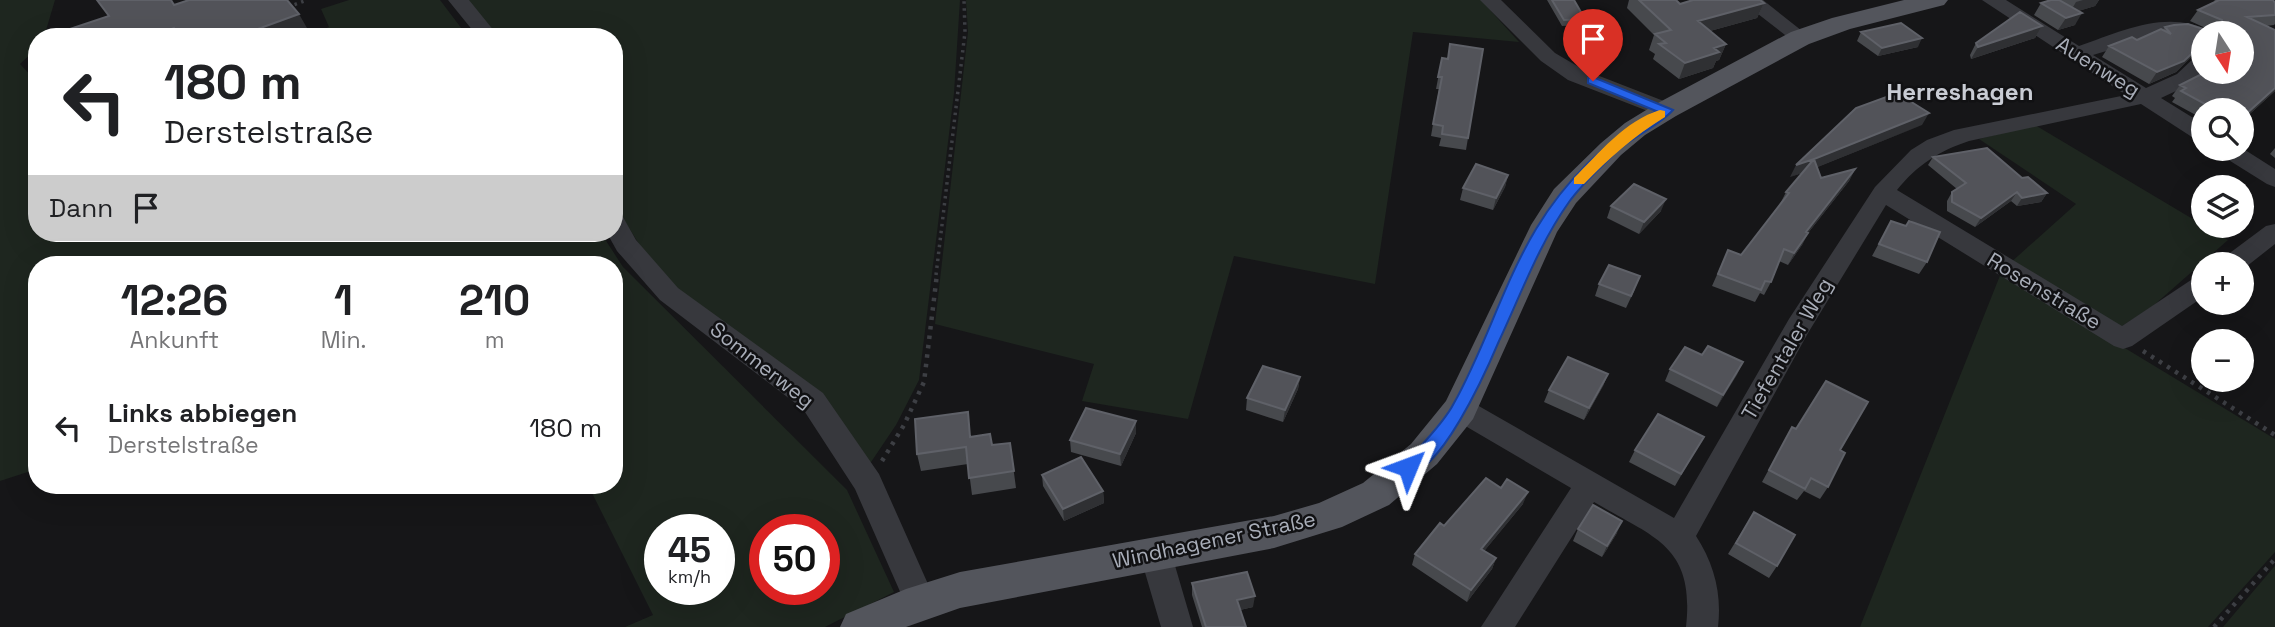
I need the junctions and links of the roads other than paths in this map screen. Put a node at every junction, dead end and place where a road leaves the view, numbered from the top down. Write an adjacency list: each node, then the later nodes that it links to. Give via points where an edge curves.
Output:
1 (458, 0): 6 (street)
2 (1490, 0): 12 (street, via 1520,32 1576,75)
3 (1749, 0): 8 (street)
4 (1935, 0): 8 (main road, Windhagener Straße, via 1841,23)
5 (1992, 0): 9 (street, Auenweg)
6 (481, 28)
7 (2191, 30): 9 (lane, via 2169,27)
8 (1801, 38): 12 (main road, Windhagener Straße)
9 (2077, 54): 11 (street, Auenweg)
10 (2191, 72): 11 (street, Tiefentaler Weg)
11 (2145, 97): 13 (street, Auenweg); 16 (street, Tiefentaler Weg, via 1957,137 1915,156)
12 (1666, 110): 21 (main road, Windhagener Straße, via 1611,149 1565,196 1542,232)
13 (2191, 126)
14 (2246, 161): 15 (street)
15 (2275, 179)
16 (1883, 192): 20 (street, Rosenstraße, via 2123,339); 23 (street, Tiefentaler Weg, via 1810,306)
17 (2275, 232): 19 (street)
18 (623, 240): 25 (street, Sommerweg, via 669,294 813,401 868,483)
19 (2248, 252)
20 (2191, 292)
21 (1460, 409): 22 (street); 24 (main road, Windhagener Straße, via 1424,454 1376,494 1328,516 1273,532)
22 (1589, 485): 23 (street); 28 (street)
23 (1679, 537): 29 (street, via 1701,579)
24 (1155, 552): 25 (main road, Windhagener Straße); 27 (street)
25 (920, 602): 26 (main road, Windhagener Straße)
26 (861, 627)
27 (1177, 627)
28 (1497, 627)
29 (1702, 627)

